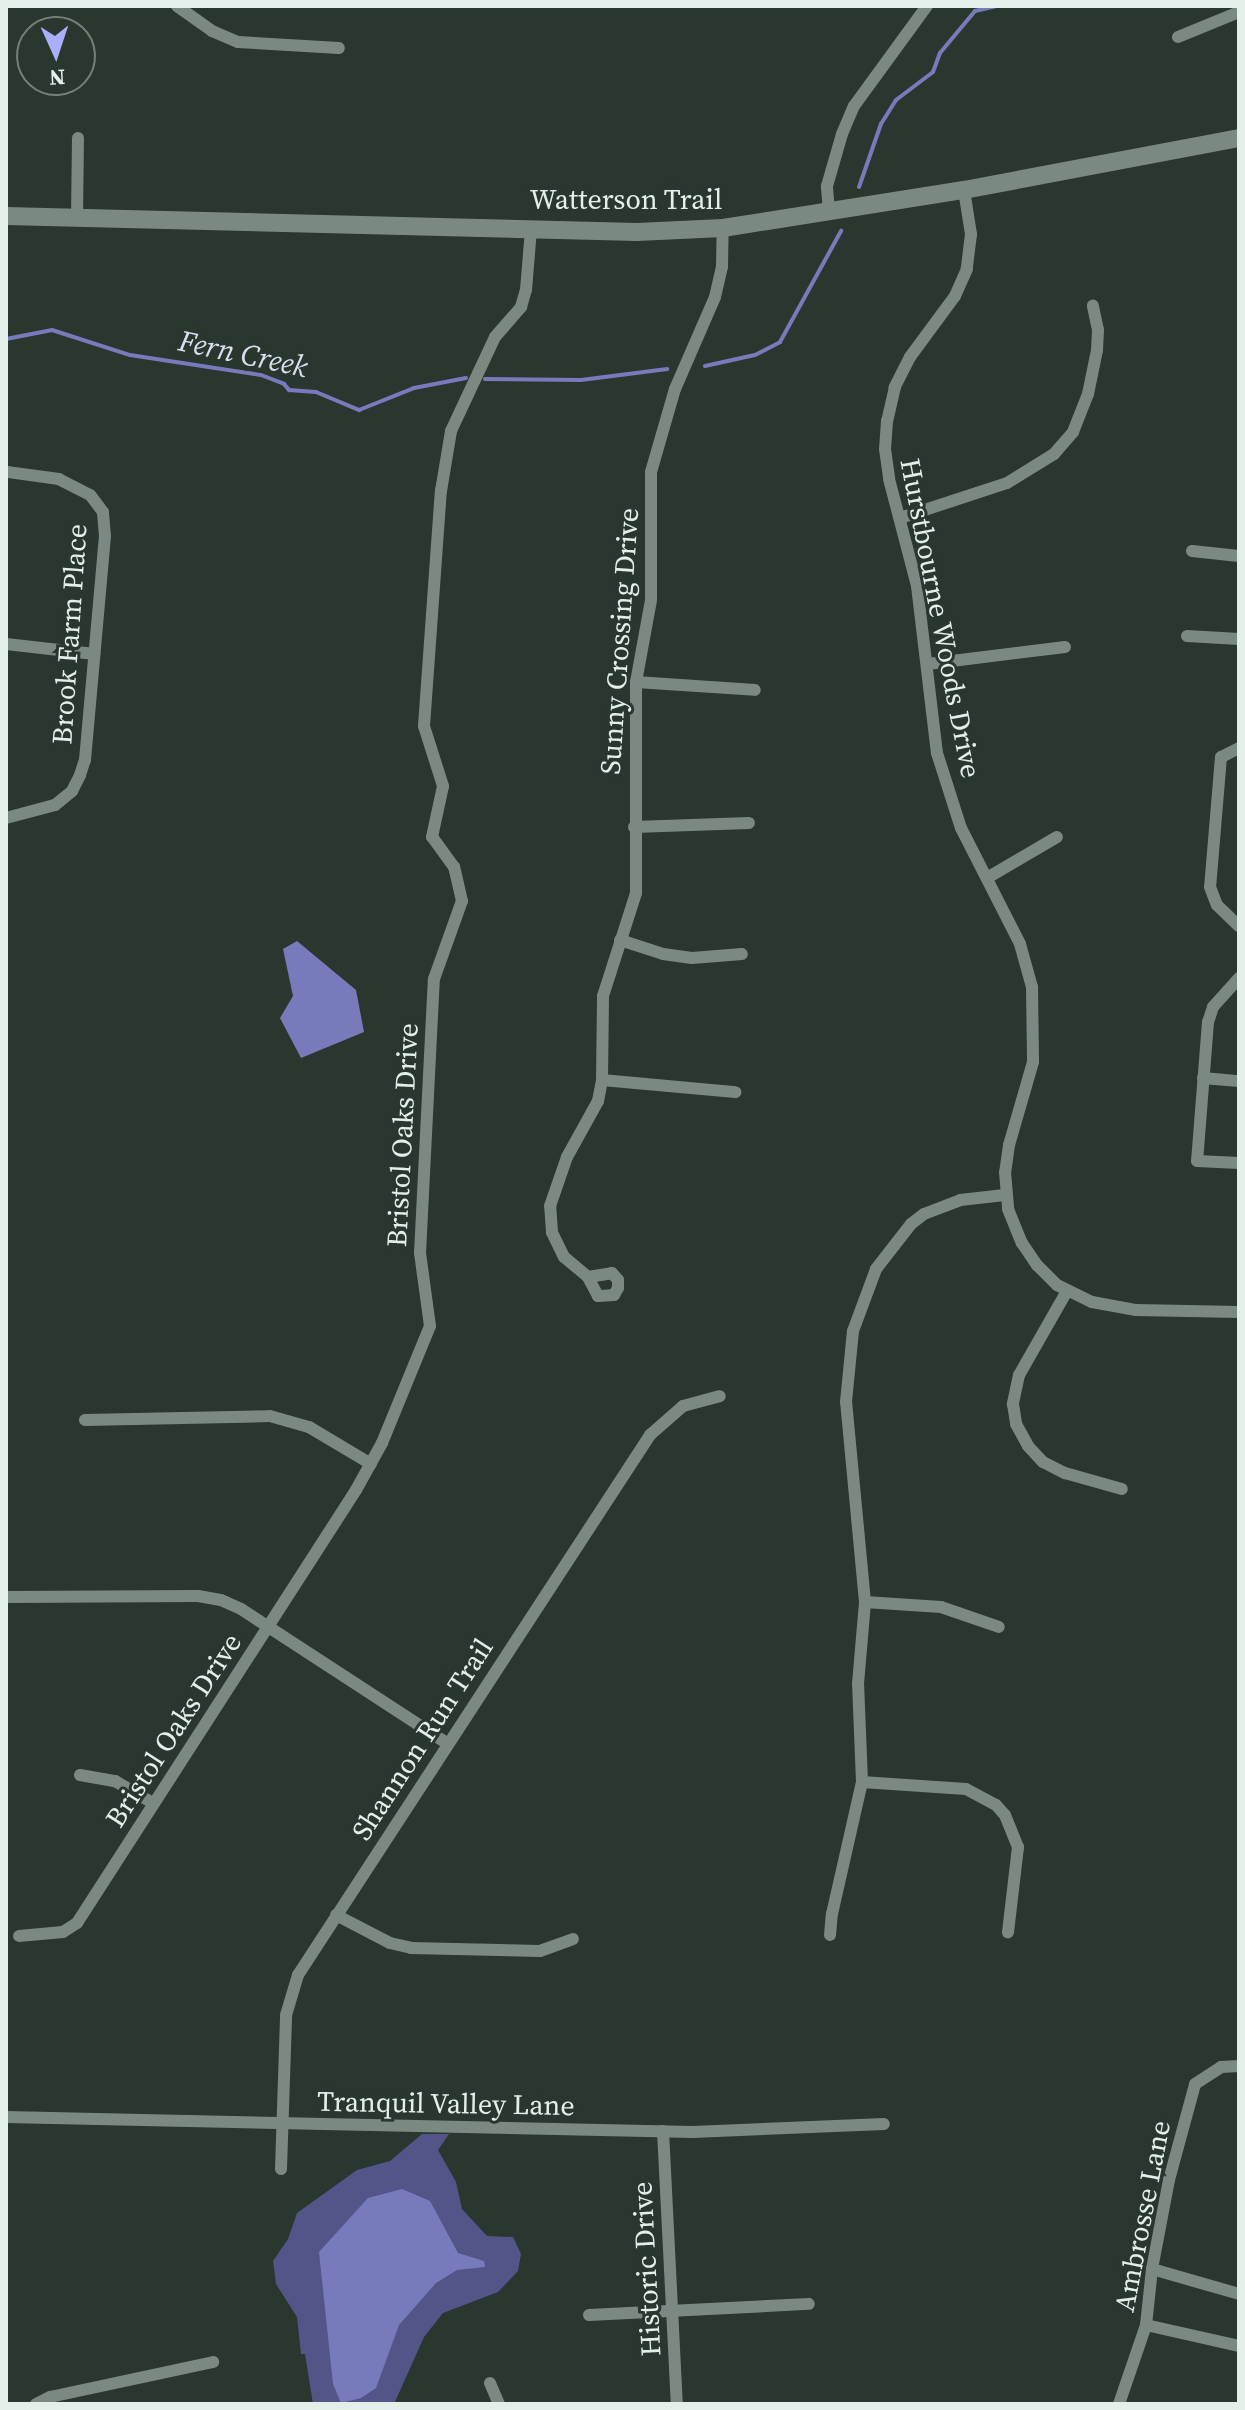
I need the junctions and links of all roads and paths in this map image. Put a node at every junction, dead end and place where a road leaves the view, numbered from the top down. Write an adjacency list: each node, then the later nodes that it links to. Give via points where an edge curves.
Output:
1 (177, 6): 5 (street, via 238,42)
2 (927, 6): 9 (street, via 854,106 827,186)
3 (1239, 12): 4 (street)
4 (1178, 37)
5 (339, 48)
6 (78, 138): 11 (street)
7 (1239, 138): 8 (main road, Watterson Trail)
8 (964, 190): 9 (main road, Watterson Trail); 16 (street, Hurstbourne Woods Drive, via 971,234 967,269 955,296 910,357 889,406 885,449)
9 (829, 211): 12 (main road, Watterson Trail)
10 (6, 216): 11 (main road, Watterson Trail)
11 (77, 218): 13 (main road, Watterson Trail)
12 (723, 228): 13 (main road, Watterson Trail); 25 (street, Sunny Crossing Drive, via 715,297 675,389 651,472 651,600)
13 (531, 229): 50 (street, Bristol Oaks Drive, via 521,307 495,337 451,431 445,464 424,726 443,786 432,837 454,867 462,901 434,979 420,1253 430,1326)
14 (1093, 306): 16 (street, via 1097,350 1088,394 1073,432 1054,454 1007,483)
15 (8, 472): 23 (street, Brook Farm Place, via 76,486 103,512)
16 (900, 518): 24 (street, Hurstbourne Woods Drive)
17 (1192, 551): 18 (street)
18 (1239, 556)
19 (1187, 636): 20 (street)
20 (1239, 639)
21 (6, 644): 23 (street)
22 (1065, 647): 24 (street)
23 (94, 654): 28 (street, Brook Farm Place, via 85,760 72,791 55,805)
24 (928, 664): 32 (street, Hurstbourne Woods Drive, via 937,753 961,828)
25 (636, 682): 26 (street); 30 (street, Sunny Crossing Drive)
26 (755, 690)
27 (1239, 748): 33 (street, via 1221,757 1210,887 1217,905)
28 (6, 818)
29 (749, 823): 30 (street)
30 (634, 827): 34 (street, Sunny Crossing Drive, via 636,893)
31 (1057, 837): 32 (street)
32 (987, 878): 44 (street, Hurstbourne Woods Drive, via 1020,944 1034,1002 1033,1062 1009,1145)
33 (1239, 926)
34 (620, 940): 35 (street, via 692,958); 40 (street, Sunny Crossing Drive, via 603,996)
35 (742, 954)
36 (1239, 978): 37 (street)
37 (1228, 991): 38 (street); 39 (street, via 1208,1022)
38 (1239, 1000)
39 (1203, 1078): 41 (street); 43 (street, via 1197,1161)
40 (602, 1080): 42 (street); 45 (street, Sunny Crossing Drive, via 590,1118 557,1178 550,1206 550,1224 564,1257)
41 (1239, 1081)
42 (735, 1092)
43 (1239, 1163)
44 (1005, 1195): 46 (street, Hurstbourne Woods Drive, via 1022,1243 1037,1265); 53 (street, via 960,1200 917,1219 882,1259 858,1311 846,1402)
45 (588, 1277)
46 (1067, 1291): 47 (street, Hurstbourne Woods Drive, via 1116,1309); 51 (street, via 1015,1384 1016,1424 1043,1462)
47 (1239, 1312)
48 (720, 1396): 56 (street, Shannon Run Trail, via 683,1406 657,1426)
49 (85, 1420): 50 (street, via 270,1416 309,1427)
50 (371, 1464): 54 (street, Bristol Oaks Drive)
51 (1122, 1489)
52 (6, 1597): 54 (street, via 211,1598)
53 (865, 1602): 55 (street, via 941,1607); 58 (street, via 858,1684)
54 (268, 1626): 56 (street); 59 (street, Bristol Oaks Drive)
55 (999, 1627)
56 (448, 1744): 60 (street, Shannon Run Trail)
57 (80, 1775): 59 (street, via 115,1781)
58 (862, 1782): 61 (street, via 966,1789 1005,1815 1018,1847); 62 (street)
59 (153, 1803): 63 (street, Bristol Oaks Drive, via 77,1923 63,1932)
60 (336, 1915): 64 (street, via 411,1948 540,1951); 67 (street, Shannon Run Trail, via 290,1994)
61 (1008, 1932)
62 (830, 1935)
63 (19, 1936)
64 (573, 1939)
65 (1239, 2066): 71 (street, Ambrosse Lane, via 1221,2067 1195,2084)
66 (6, 2117): 67 (street, Tranquil Valley Lane)
67 (282, 2123): 69 (street, Tranquil Valley Lane); 70 (street, Shannon Run Trail)
68 (884, 2124): 69 (street, Tranquil Valley Lane)
69 (663, 2131): 74 (street, Historic Drive)
70 (281, 2169)
71 (1152, 2269): 72 (street); 76 (street, Ambrosse Lane)
72 (1239, 2294)
73 (809, 2304): 74 (street)
74 (672, 2311): 75 (street); 82 (street, Historic Drive)
75 (589, 2315)
76 (1146, 2325): 77 (street); 83 (street, Ambrosse Lane)
77 (1239, 2346)
78 (213, 2362): 80 (street)
79 (490, 2383): 81 (street)
80 (36, 2404)
81 (499, 2404)
82 (677, 2404)
83 (1119, 2404)

